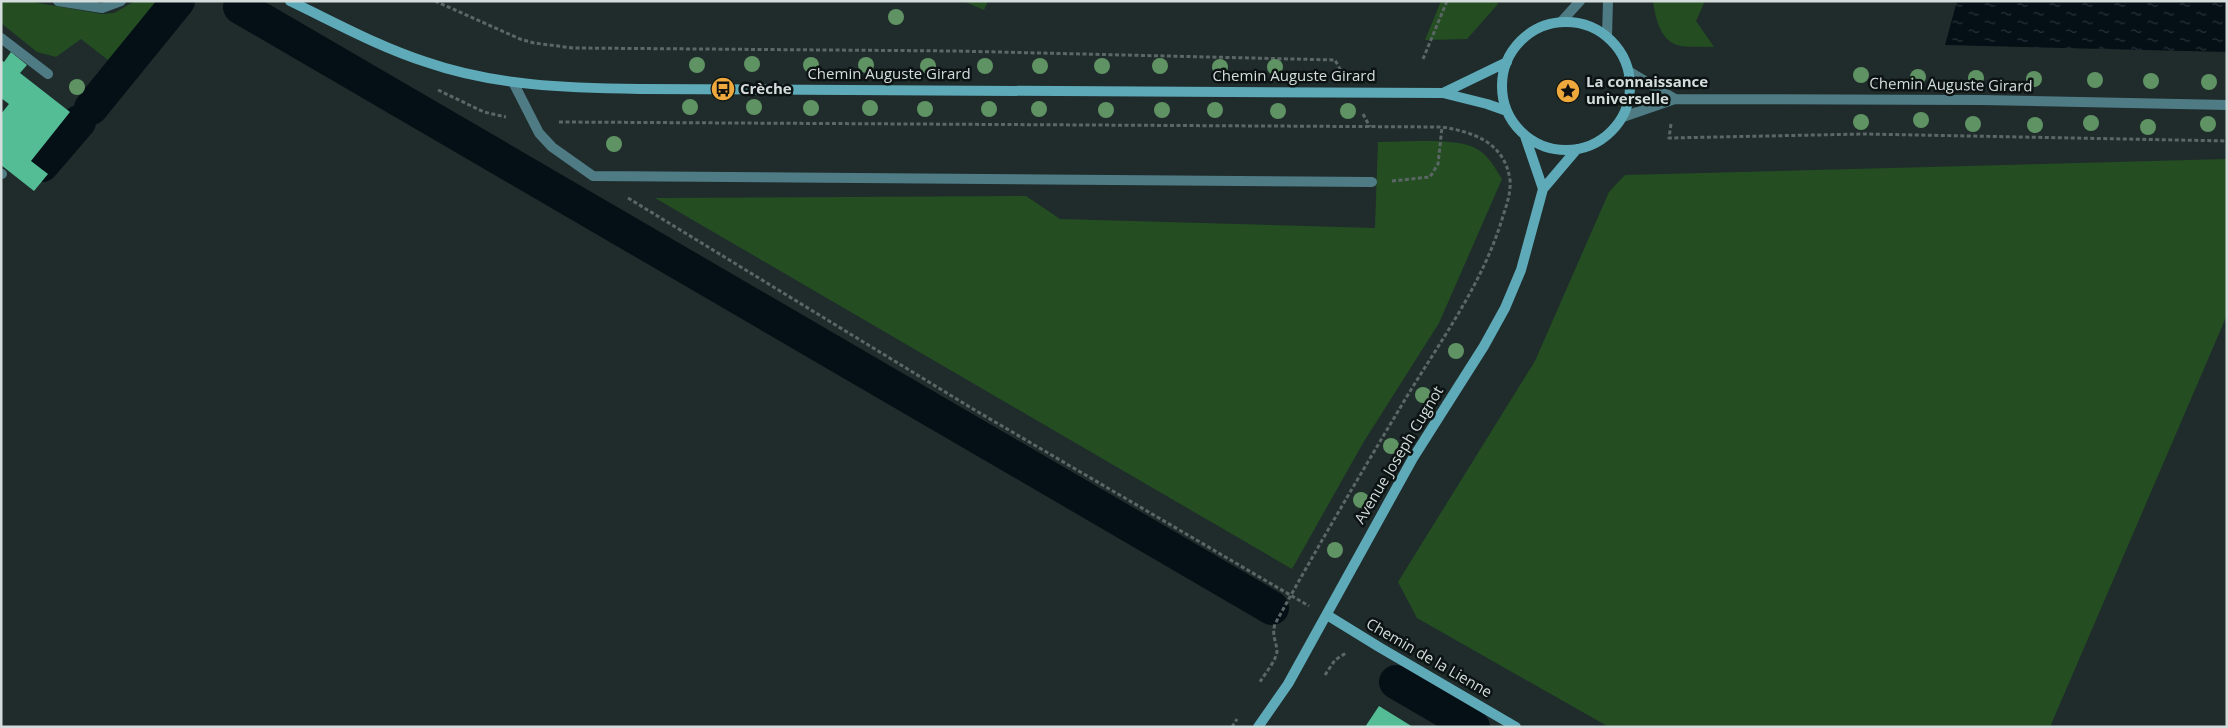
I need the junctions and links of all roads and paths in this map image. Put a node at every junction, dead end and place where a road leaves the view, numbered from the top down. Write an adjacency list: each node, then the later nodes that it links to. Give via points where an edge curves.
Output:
1 (58, 1): 2 (street, via 102,8)
2 (121, 1)
3 (290, 1): 16 (street, Chemin Auguste Girard, via 426,63)
4 (435, 1): 12 (path, via 527,41 586,49 954,51)
5 (1447, 1): 11 (path)
6 (1580, 1): 8 (street)
7 (1608, 1): 9 (street)
8 (1561, 22): 9 (street, via 1593,27); 13 (street, via 1542,26 1526,36 1514,47)
9 (1607, 36): 14 (street, via 1621,52)
10 (1, 38): 15 (street)
11 (1423, 59)
12 (1335, 60)
13 (1506, 62): 17 (street, Chemin Auguste Girard); 20 (street, via 1502,95)
14 (1630, 72): 18 (street); 21 (street, via 1629,103)
15 (48, 74)
16 (513, 82): 17 (street, Chemin Auguste Girard, via 640,89); 28 (street, via 543,137)
17 (1443, 92): 20 (street, Chemin Auguste Girard)
18 (1675, 99): 19 (street, Chemin Auguste Girard); 21 (street, Chemin Auguste Girard)
19 (2227, 105)
20 (1507, 111): 24 (street)
21 (1623, 117): 27 (street, via 1612,132)
22 (1370, 127): 23 (path)
23 (1442, 127): 29 (path, via 1438,164 1430,177); 31 (path, via 1482,138 1496,148 1505,162 1510,190 1497,238 1457,318 1397,413)
24 (1525, 136): 27 (street, via 1559,150); 30 (street)
25 (1669, 138): 26 (path, via 1864,134)
26 (2227, 141)
27 (1577, 150): 30 (street, Avenue Joseph Cugnot)
28 (593, 176): 29 (street); 31 (path, via 973,410)
29 (1372, 182)
30 (1544, 189): 32 (street, Avenue Joseph Cugnot, via 1521,270 1505,308 1413,458)
31 (1291, 597): 32 (path); 33 (path, via 1273,632)
32 (1327, 615): 36 (street, Avenue Joseph Cugnot, via 1288,684); 37 (street, Chemin de la Lienne)
33 (1277, 650)
34 (1350, 652): 35 (path, via 1335,660)
35 (1325, 675)
36 (1258, 727)
37 (1516, 727)

